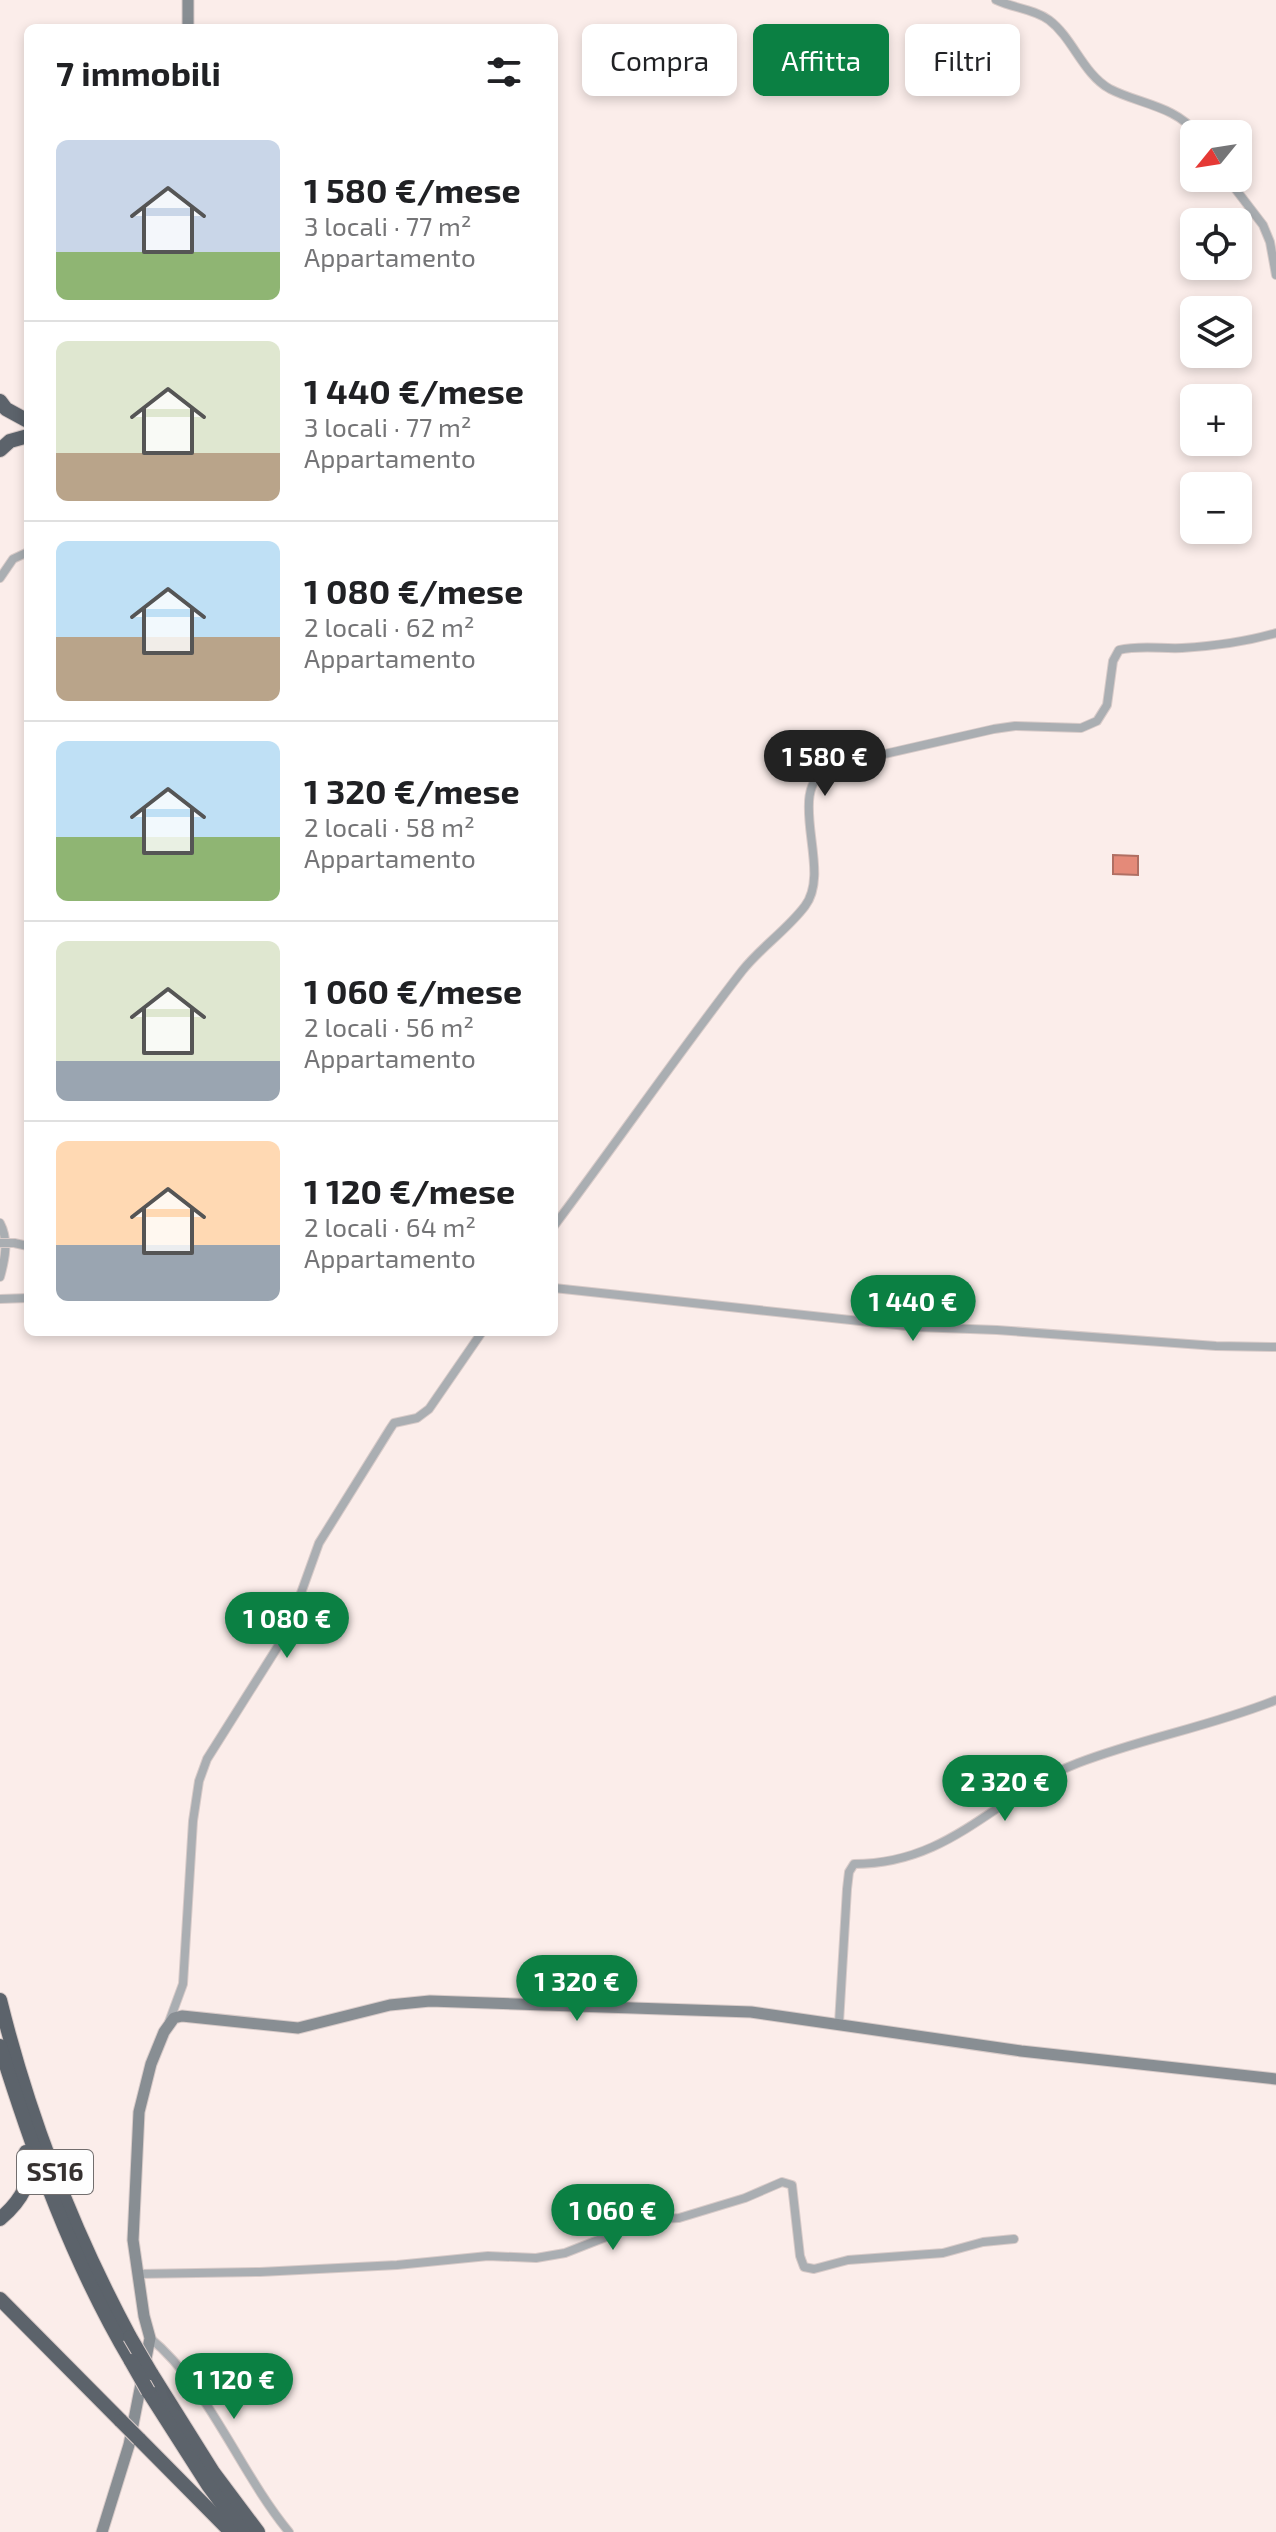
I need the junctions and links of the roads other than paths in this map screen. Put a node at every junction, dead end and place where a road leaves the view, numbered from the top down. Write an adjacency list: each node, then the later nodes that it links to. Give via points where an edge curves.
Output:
1 (188, 0): 3 (street)
2 (996, 0): 4 (street, via 1050,20 1107,87)
3 (188, 24)
4 (1184, 120)
5 (1238, 192): 6 (street, via 1263,225)
6 (1276, 275)
7 (0, 401): 8 (highway)
8 (24, 419)
9 (24, 437): 10 (highway)
10 (0, 450)
11 (24, 554): 12 (street, via 13,559)
12 (0, 578)
13 (1276, 633): 14 (street, via 1217,646 1119,650 1102,715 1081,728 994,729 832,766 818,774 809,803 814,875 809,900 741,973)
14 (558, 1221)
15 (0, 1223): 18 (street, via 5,1233)
16 (0, 1243): 17 (street, bridge)
17 (24, 1245)
18 (0, 1277)
19 (558, 1288): 23 (street, via 916,1327)
20 (24, 1298): 21 (street)
21 (0, 1299)
22 (479, 1336): 26 (street, via 429,1409 390,1429 319,1543 287,1632 207,1759 193,1821 183,1984)
23 (1276, 1347)
24 (1276, 1700): 27 (street, via 1077,1763 921,1854 854,1864 847,1889)
25 (0, 2000): 40 (highway, SS16, bridge, via 29,2102 65,2199 130,2337 213,2472)
26 (169, 2023): 27 (street, via 182,2016 298,2028 365,2010 430,2001 751,2012); 33 (street, via 139,2112 133,2224)
27 (839, 2023): 30 (street, via 1021,2051)
28 (0, 2046): 39 (highway, SS16, bridge, via 51,2193 90,2284 148,2391)
29 (0, 2072): 31 (highway, via 31,2167 26,2188)
30 (1276, 2079)
31 (0, 2219)
32 (1014, 2239): 33 (street, via 943,2253 804,2267 792,2185 782,2182 679,2218 652,2219 550,2256)
33 (137, 2274): 35 (street)
34 (0, 2299): 36 (highway, bridge, via 121,2421)
35 (150, 2338): 36 (street); 41 (street, via 202,2398 253,2484)
36 (134, 2442): 37 (street); 38 (highway)
37 (102, 2532)
38 (231, 2532)
39 (243, 2532)
40 (258, 2532)
41 (289, 2532)

